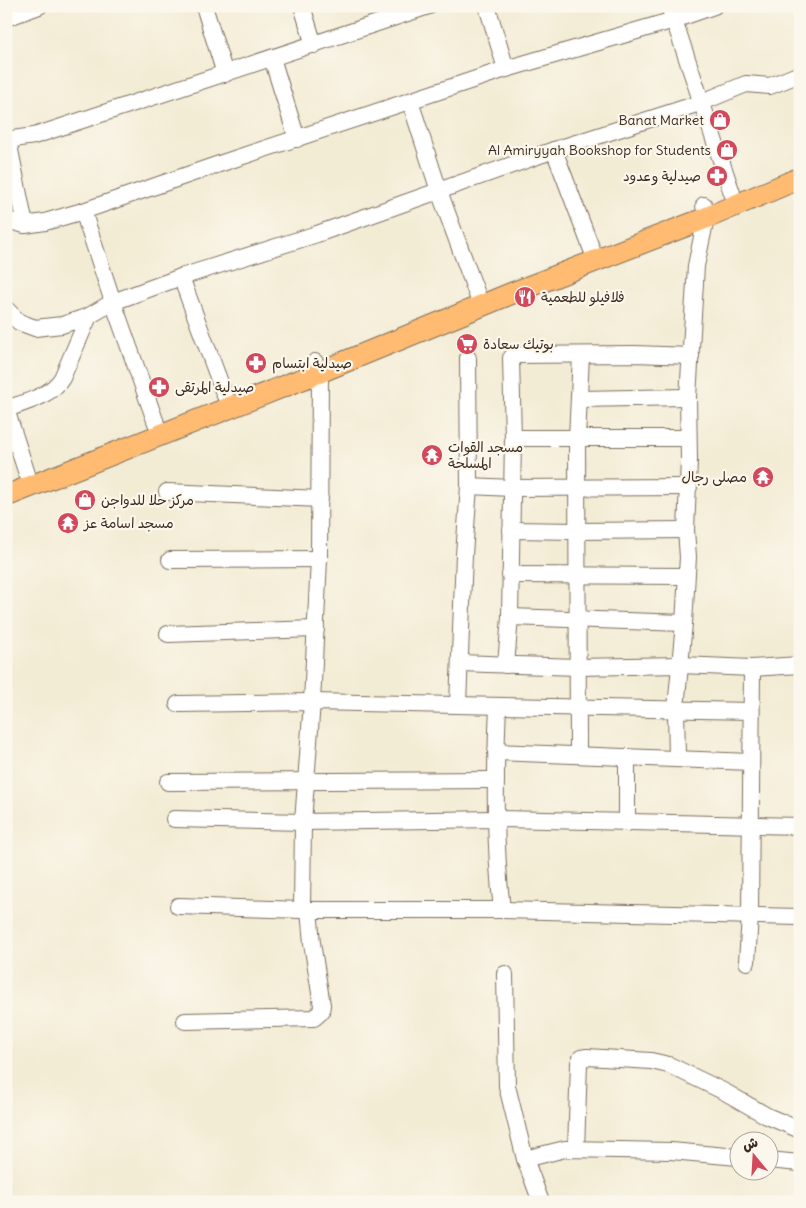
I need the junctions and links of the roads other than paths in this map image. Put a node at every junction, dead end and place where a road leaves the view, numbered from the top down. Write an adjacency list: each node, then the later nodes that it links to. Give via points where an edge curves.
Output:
1 (39, 6): 8 (street)
2 (204, 6): 12 (street)
3 (302, 6): 9 (street)
4 (429, 6): 9 (street)
5 (486, 6): 11 (street)
6 (714, 6): 7 (street)
7 (671, 13): 11 (street); 15 (street)
8 (6, 18)
9 (314, 45): 10 (street)
10 (272, 58): 12 (street); 16 (street)
11 (506, 69): 14 (street)
12 (225, 74): 17 (street, via 34,136)
13 (800, 74): 15 (street, via 770,86 746,84)
14 (410, 101): 16 (street); 21 (street)
15 (700, 102): 18 (street); 22 (street)
16 (296, 139): 23 (street)
17 (7, 140): 26 (street)
18 (554, 150): 21 (street); 27 (street)
19 (800, 166): 22 (main road)
20 (800, 178): 24 (main road)
21 (439, 191): 28 (street); 29 (street)
22 (732, 193): 24 (main road)
23 (83, 211): 26 (street); 30 (street)
24 (705, 211): 27 (main road); 34 (street, via 696,266); 36 (main road, via 510,294)
25 (6, 220): 26 (street)
26 (25, 224)
27 (592, 250): 29 (main road)
28 (181, 277): 30 (street); 37 (street)
29 (478, 297): 36 (main road)
30 (113, 302): 32 (street); 41 (street)
31 (6, 310): 32 (street, via 19,322 35,328 62,325)
32 (89, 316): 40 (street, via 56,387)
33 (581, 355): 34 (street); 39 (street); 42 (street, via 514,355 511,358)
34 (691, 356): 38 (street)
35 (468, 358): 47 (street)
36 (318, 367): 37 (main road); 52 (main road); 53 (street)
37 (225, 396): 41 (main road)
38 (688, 397): 39 (street); 44 (street)
39 (579, 399): 43 (street)
40 (6, 409): 45 (street)
41 (156, 423): 45 (main road)
42 (513, 438): 43 (street); 50 (street)
43 (577, 438): 44 (street); 49 (street)
44 (688, 438): 48 (street)
45 (27, 474): 46 (main road)
46 (6, 482)
47 (469, 486): 50 (street); 67 (street)
48 (689, 486): 49 (street); 55 (street)
49 (577, 487): 50 (street); 56 (street)
50 (512, 488): 54 (street)
51 (167, 492): 53 (street)
52 (6, 496)
53 (320, 499): 57 (street)
54 (511, 530): 56 (street); 59 (street)
55 (686, 530): 56 (street); 61 (street)
56 (577, 531): 60 (street)
57 (319, 559): 58 (street); 65 (street)
58 (170, 560)
59 (510, 575): 60 (street); 62 (street)
60 (578, 576): 61 (street); 63 (street)
61 (686, 576): 64 (street)
62 (510, 617): 63 (street); 68 (street)
63 (578, 618): 64 (street); 71 (street)
64 (684, 623): 69 (street)
65 (316, 629): 66 (street); 73 (street)
66 (168, 634)
67 (460, 663): 68 (street); 75 (street)
68 (506, 665): 71 (street)
69 (681, 665): 71 (street); 72 (street); 78 (street)
70 (800, 665): 72 (street)
71 (578, 667): 77 (street)
72 (752, 668): 79 (street)
73 (312, 702): 74 (street); 75 (street); 85 (street)
74 (178, 704)
75 (458, 704): 76 (street)
76 (498, 706): 77 (street); 80 (street)
77 (579, 708): 78 (street); 81 (street)
78 (676, 708): 79 (street); 83 (street)
79 (751, 711): 84 (street)
80 (496, 752): 81 (street); 86 (street)
81 (578, 755): 82 (street)
82 (627, 757): 83 (street); 91 (street)
83 (677, 758): 84 (street)
84 (751, 762): 92 (street)
85 (305, 780): 86 (street); 87 (street); 90 (street)
86 (496, 780): 89 (street)
87 (168, 782)
88 (174, 819): 90 (street)
89 (497, 819): 90 (street); 91 (street); 96 (street)
90 (303, 822): 95 (street)
91 (627, 823): 92 (street)
92 (751, 825): 93 (street); 97 (street)
93 (800, 826)
94 (178, 906): 95 (street)
95 (306, 910): 96 (street); 101 (street, via 321,1012 314,1018)
96 (502, 910): 97 (street)
97 (750, 916): 98 (street); 99 (street)
98 (800, 917)
99 (747, 962)
100 (505, 974): 105 (street, via 507,1086)
101 (185, 1021)
102 (800, 1130): 103 (street, via 669,1065 587,1057 581,1058 579,1064)
103 (576, 1149): 104 (street); 105 (street)
104 (728, 1156)
105 (525, 1159): 108 (street)
106 (778, 1161): 107 (street)
107 (800, 1163)
108 (541, 1202)

